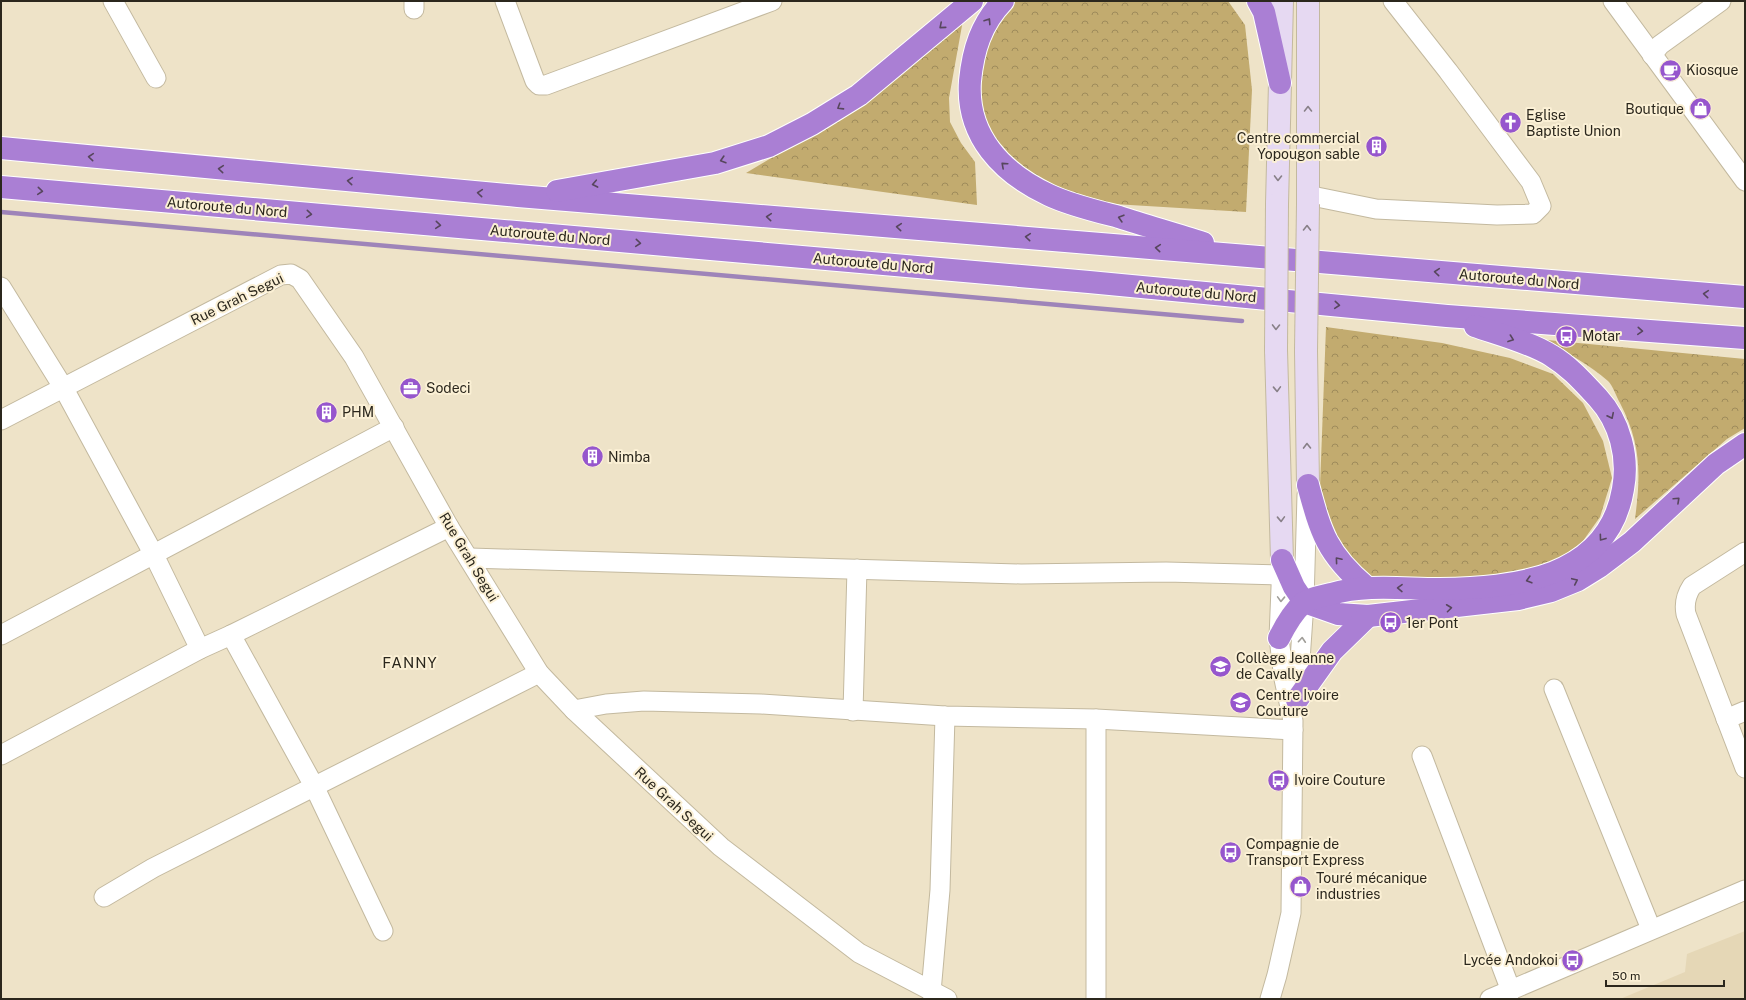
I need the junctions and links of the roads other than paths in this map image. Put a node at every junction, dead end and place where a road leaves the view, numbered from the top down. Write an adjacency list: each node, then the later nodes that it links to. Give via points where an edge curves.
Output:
1 (113, 1): 13 (street)
2 (505, 1): 3 (street, via 535,81 539,85 546,85)
3 (772, 1)
4 (972, 1): 18 (highway, one-way to 18, via 859,94 812,124 770,146 716,163 574,189)
5 (1003, 1): 20 (highway, one-way to 5, via 1050,196 1002,164 984,143 973,120 970,90 972,61 977,41 986,22)
6 (1258, 1): 14 (highway, via 1264,12)
7 (1282, 1): 14 (main road)
8 (1308, 1): 19 (main road, one-way to 8)
9 (1393, 1): 19 (street, via 1531,182 1541,206 1533,214 1497,215 1376,209)
10 (1613, 1): 12 (street)
11 (1721, 1): 12 (street, via 1660,45)
12 (1652, 55): 16 (street)
13 (156, 78)
14 (1280, 83): 34 (main road, one-way to 34, bridge, via 1276,350)
15 (1, 148): 18 (highway, Autoroute du Nord, one-way to 15)
16 (1745, 181)
17 (1, 187): 23 (highway, Autoroute du Nord, one-way to 23)
18 (518, 196): 20 (highway, Autoroute du Nord, one-way to 18)
19 (1308, 200): 29 (main road, one-way to 19, bridge)
20 (1238, 254): 22 (highway, Autoroute du Nord, one-way to 20)
21 (1, 286): 25 (street)
22 (1745, 297)
23 (1448, 316): 24 (highway, Autoroute du Nord, one-way to 24); 36 (highway, one-way to 36, via 1550,355 1575,372 1607,408 1618,432 1625,457 1620,505 1611,527 1597,545 1578,561 1555,573 1524,582 1493,586 1440,589)
24 (1745, 338)
25 (63, 387): 26 (street, Rue Grah Segui); 27 (street, Rue Grah Segui, via 281,275 291,274 300,279 354,357); 32 (street)
26 (1, 420)
27 (394, 427): 30 (street, Rue Grah Segui); 32 (street)
28 (1745, 444): 38 (highway, one-way to 28, via 1518,599 1551,591 1578,580 1632,542 1716,464)
29 (1308, 485): 36 (highway, one-way to 29, via 1350,574 1333,554 1319,528); 37 (street)
30 (449, 527): 33 (street, Rue Grah Segui); 40 (street)
31 (1745, 552): 51 (street, via 1692,586 1684,606)
32 (154, 555): 39 (street); 42 (street)
33 (470, 558): 35 (street); 43 (street, Rue Grah Segui)
34 (1282, 568): 35 (street, via 1021,574); 37 (highway); 41 (street, one-way to 41)
35 (857, 569): 46 (street)
36 (1366, 587): 37 (highway)
37 (1304, 602): 38 (highway, via 1338,614); 41 (highway, via 1286,623); 49 (street, one-way to 37)
38 (1368, 616): 49 (highway, via 1332,651)
39 (1, 635)
40 (231, 635): 42 (street); 55 (street)
41 (1279, 638): 49 (street, via 1284,678)
42 (200, 649): 52 (street)
43 (539, 673): 45 (street, Rue Grah Segui); 55 (street)
44 (1554, 689): 58 (street)
45 (574, 710): 46 (street, via 644,701 760,704); 61 (street, Rue Grah Segui, via 720,847 859,953)
46 (853, 711): 48 (street)
47 (1745, 711): 51 (street)
48 (945, 716): 50 (street); 61 (street)
49 (1294, 717): 50 (street); 63 (street, via 1291,912)
50 (1096, 719): 62 (street)
51 (1726, 719): 54 (street)
52 (1, 755)
53 (1422, 756): 60 (street)
54 (1745, 768)
55 (314, 786): 57 (street, via 153,868); 59 (street)
56 (1745, 890): 58 (street)
57 (104, 897)
58 (1651, 929): 60 (street)
59 (383, 932)
60 (1512, 991): 64 (street)
61 (939, 996)
62 (1096, 999)
63 (1270, 999)
64 (1490, 999)

